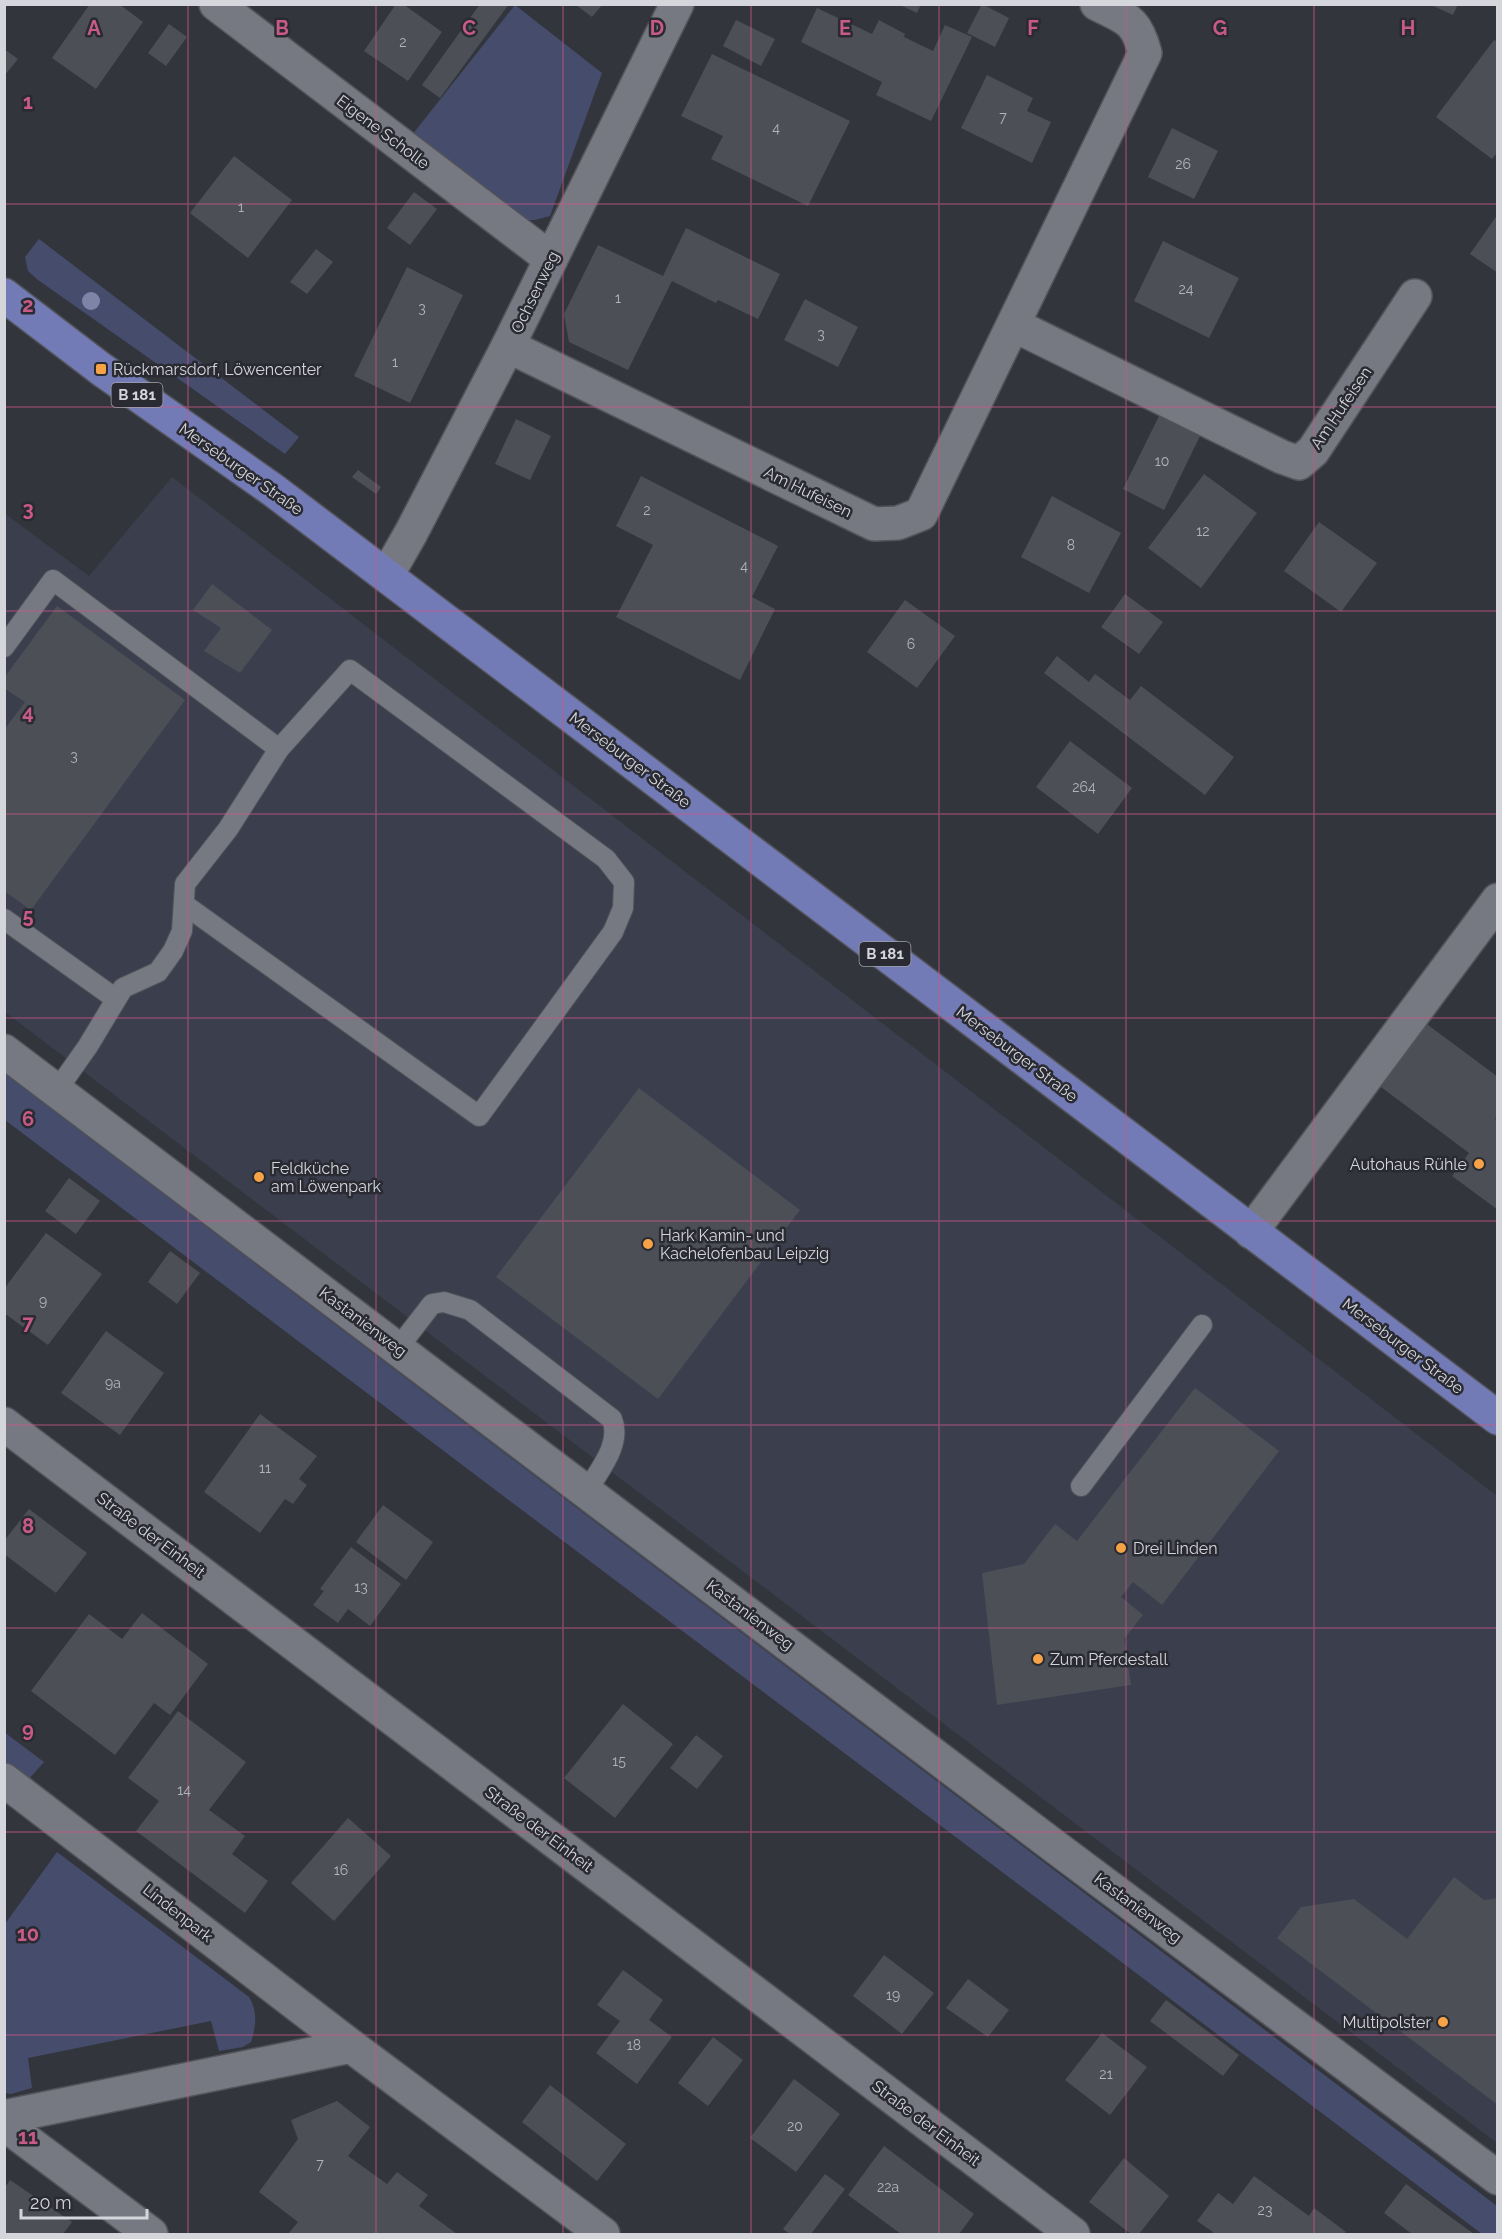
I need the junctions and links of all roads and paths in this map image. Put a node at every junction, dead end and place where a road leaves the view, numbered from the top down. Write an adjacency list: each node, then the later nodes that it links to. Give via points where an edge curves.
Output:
1 (216, 4): 4 (street, Eigene Scholle)
2 (677, 4): 4 (street, Ochsenweg)
3 (1097, 4): 7 (street, Am Hufeisen, via 1131,21 1140,34 1145,53)
4 (551, 259): 8 (street, Ochsenweg)
5 (4, 295): 9 (main road, Merseburger Straße / B 181)
6 (1415, 296): 7 (street, Am Hufeisen, via 1313,451 1299,463)
7 (1014, 325): 8 (street, Am Hufeisen, via 921,514 898,523 874,524)
8 (508, 346): 9 (street, Ochsenweg)
9 (387, 575): 18 (main road, Merseburger Straße / B 181)
10 (4, 647): 11 (lane, via 53,580)
11 (279, 749): 13 (lane, via 228,829 185,884); 13 (lane, via 350,670 606,859 624,882 623,908 613,932 479,1116)
12 (1497, 900): 18 (street)
13 (185, 905): 15 (lane, via 182,931 158,972 123,988)
14 (4, 919): 15 (lane)
15 (116, 999): 17 (lane)
16 (4, 1051): 17 (street, Kastanienweg)
17 (57, 1090): 20 (street, Kastanienweg)
18 (1251, 1232): 21 (main road, Merseburger Straße / B 181)
19 (1202, 1325): 23 (lane)
20 (398, 1348): 24 (street, Kastanienweg); 24 (lane, via 432,1304 444,1302 470,1310 612,1419 616,1430 612,1448)
21 (1497, 1418)
22 (4, 1424): 32 (street, Straße der Einheit)
23 (1081, 1486)
24 (587, 1491): 29 (street, Kastanienweg)
25 (4, 1780): 26 (street, Lindenpark)
26 (351, 2046): 27 (street); 31 (street, Lindenpark)
27 (4, 2117)
28 (4, 2124): 30 (street)
29 (1497, 2178)
30 (151, 2235)
31 (603, 2235)
32 (1073, 2235)

